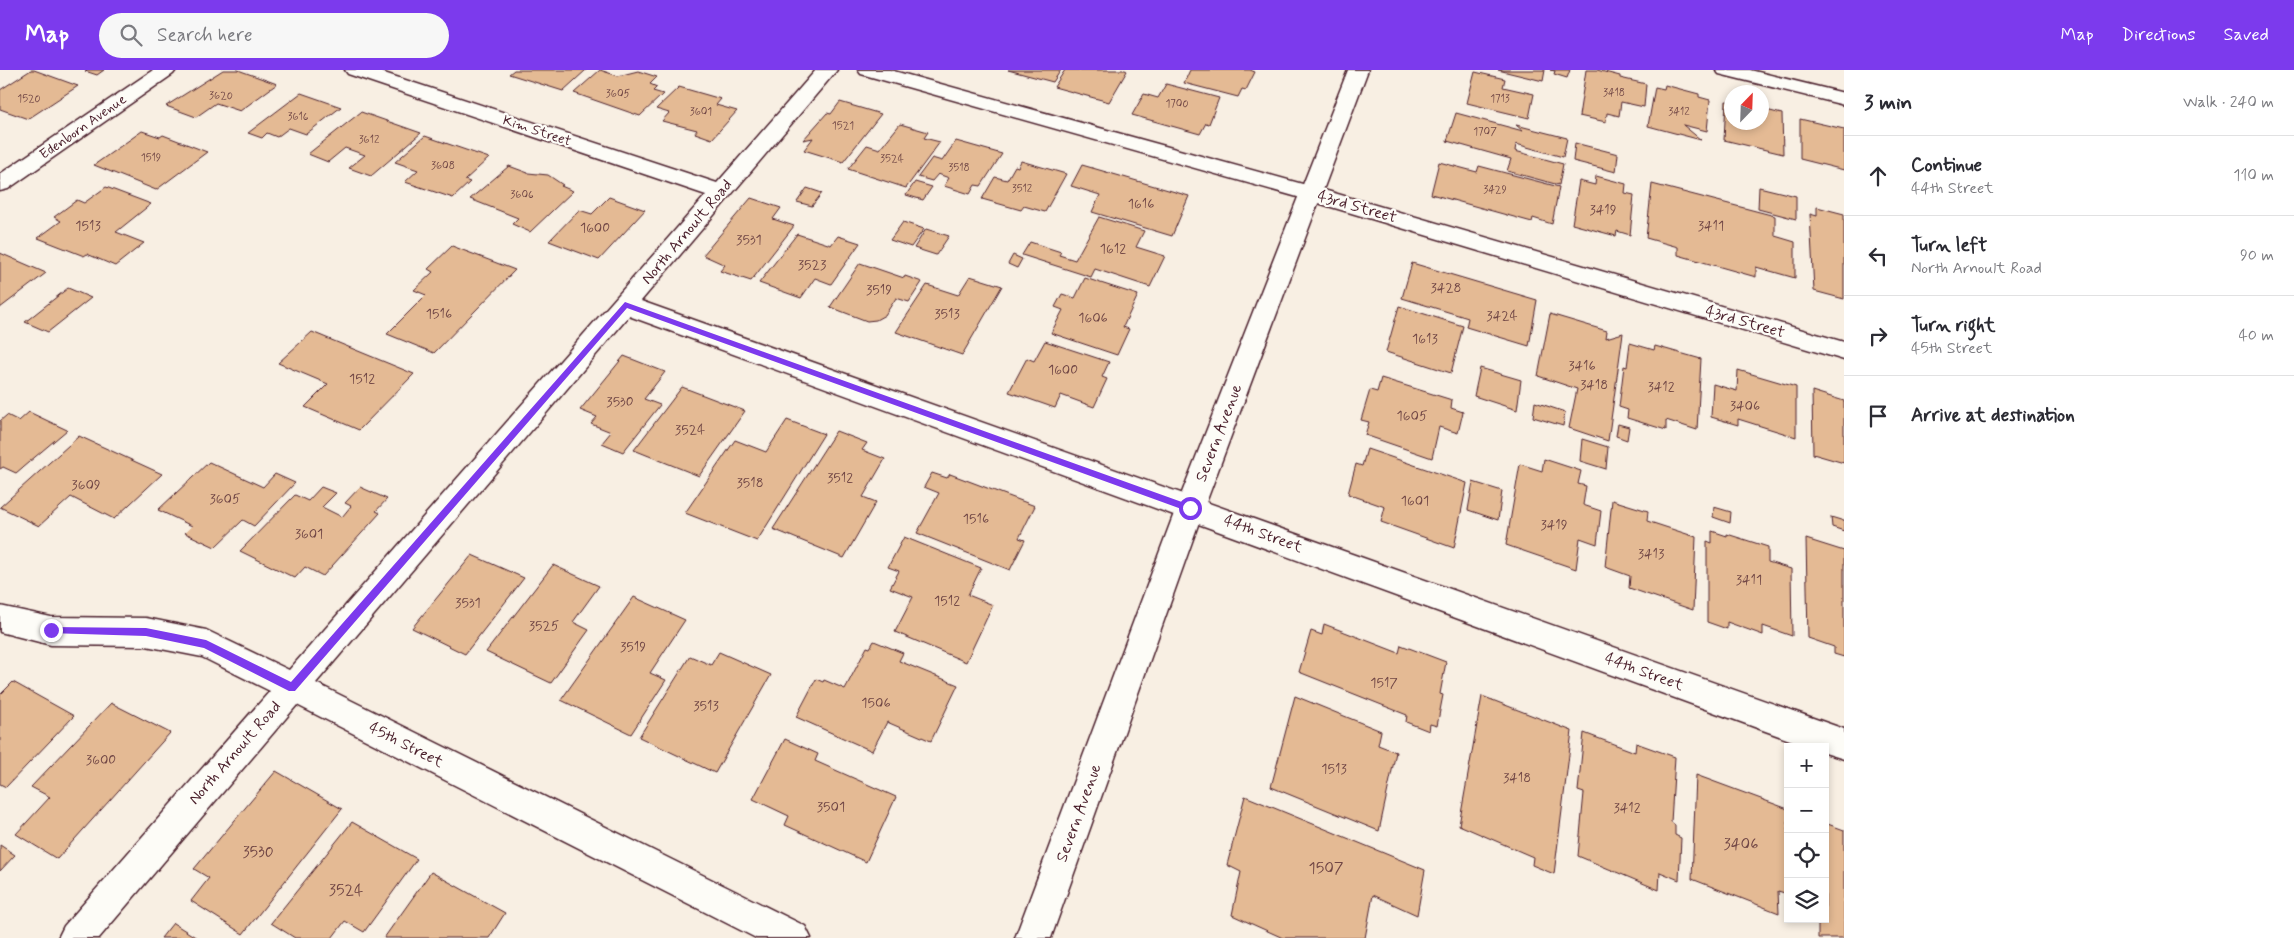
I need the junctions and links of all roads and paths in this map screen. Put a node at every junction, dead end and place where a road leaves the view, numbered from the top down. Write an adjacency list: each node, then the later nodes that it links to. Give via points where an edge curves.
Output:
1 (166, 70): 8 (street, Edenborn Avenue)
2 (355, 70): 9 (street, Kim Street)
3 (827, 70): 9 (street, North Arnoult Road)
4 (868, 70): 10 (street, 43rd Street)
5 (1358, 70): 10 (street, Severn Avenue)
6 (1726, 70): 7 (street)
7 (1844, 99)
8 (0, 184)
9 (720, 192): 11 (street, North Arnoult Road)
10 (1310, 193): 12 (street, 43rd Street); 13 (street, Severn Avenue)
11 (625, 305): 13 (street, 44th Street); 15 (street, North Arnoult Road)
12 (1844, 351)
13 (1190, 508): 16 (street, 44th Street); 19 (street, Severn Avenue)
14 (0, 619): 15 (street, 45th Street, via 51,630 146,632 206,644)
15 (292, 688): 17 (street, North Arnoult Road); 18 (street, 45th Street)
16 (1844, 744)
17 (76, 938)
18 (793, 938)
19 (1033, 938)

